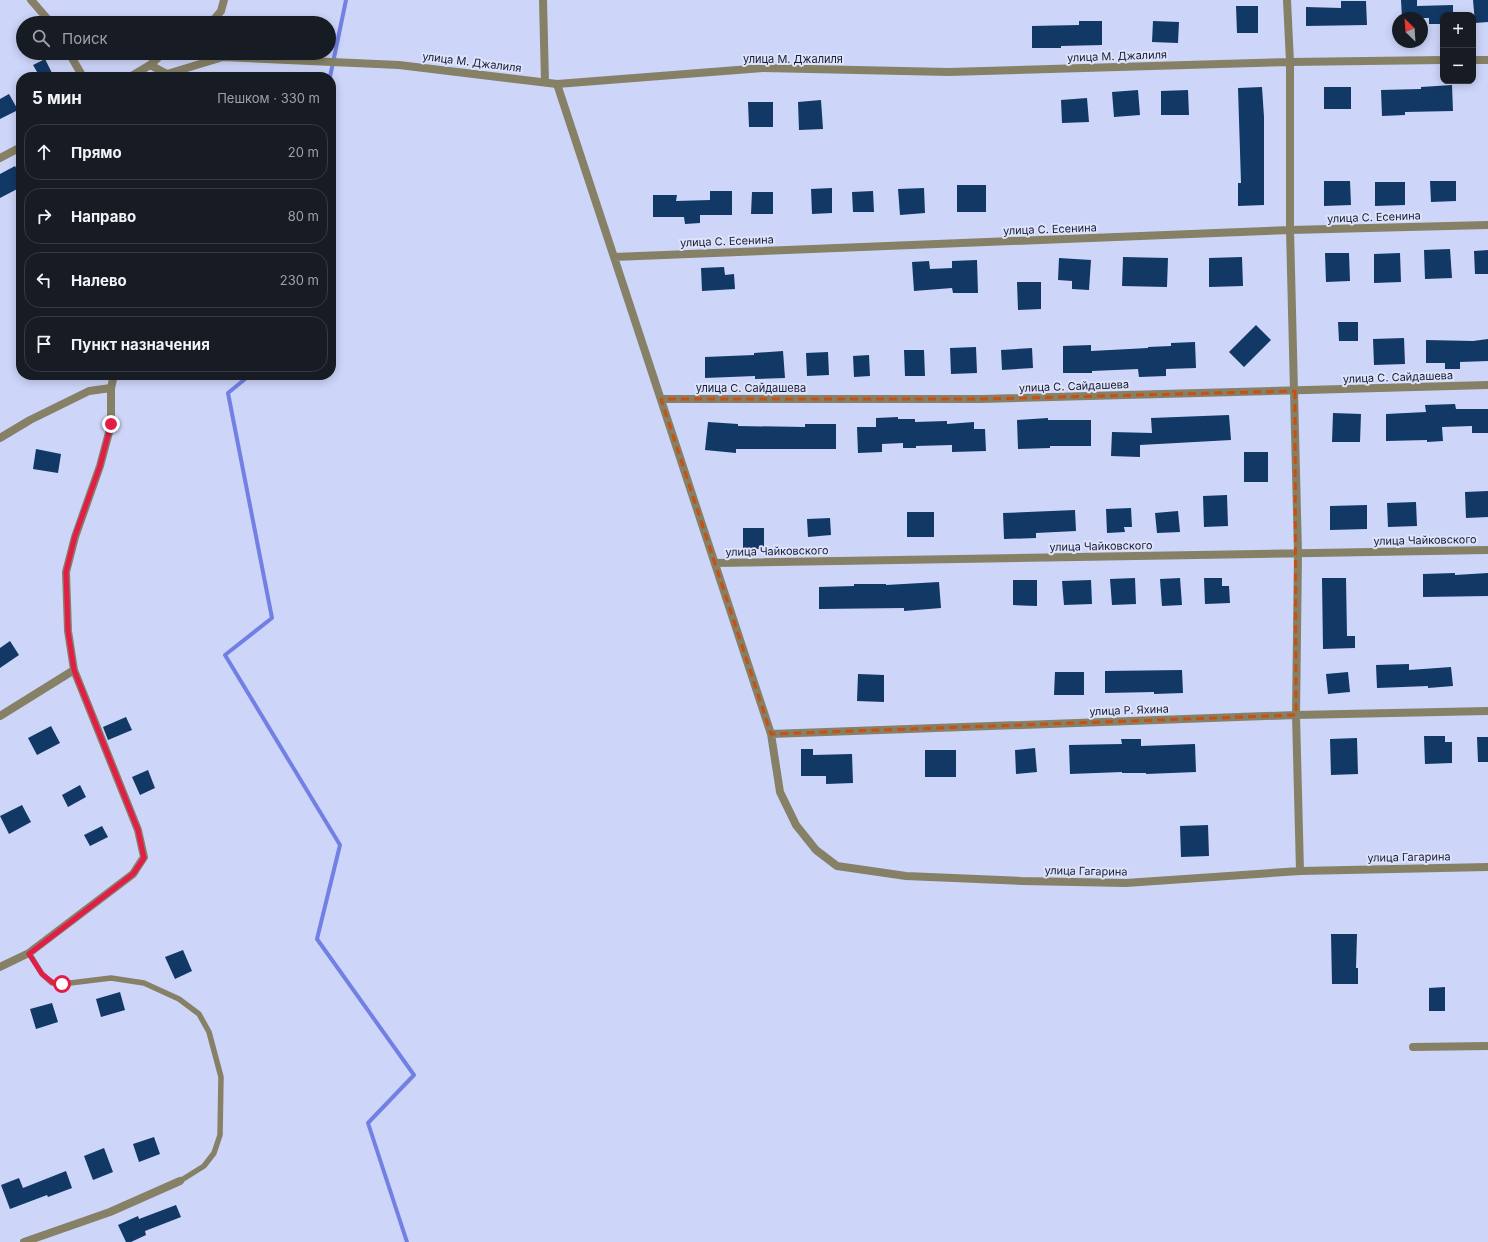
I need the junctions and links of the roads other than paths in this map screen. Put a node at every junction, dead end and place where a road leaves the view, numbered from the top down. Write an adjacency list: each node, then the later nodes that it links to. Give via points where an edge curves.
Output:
1 (32, 0): 5 (street)
2 (224, 0): 6 (street)
3 (543, 0): 20 (street)
4 (1287, 0): 14 (street)
5 (45, 16)
6 (217, 16)
7 (73, 60): 16 (street)
8 (155, 60): 15 (street)
9 (211, 60): 19 (street, улица М. Джалиля)
10 (301, 60): 20 (street, улица М. Джалиля, via 399,65)
11 (1440, 60): 14 (street, улица М. Джалиля)
12 (1476, 60): 13 (street)
13 (1488, 60)
14 (1290, 62): 21 (street, улица М. Джалиля, via 948,72 763,68); 25 (street)
15 (150, 65): 17 (street); 18 (street, улица М. Джалиля)
16 (80, 72)
17 (138, 72)
18 (163, 72)
19 (177, 72)
20 (545, 82): 21 (street, улица М. Джалиля)
21 (557, 84): 26 (street, улица Гагарина)
22 (16, 150): 23 (street)
23 (0, 158)
24 (1488, 225): 25 (street, улица С. Есенина)
25 (1290, 230): 26 (street, улица С. Есенина); 30 (street)
26 (614, 256): 31 (street, улица Гагарина)
27 (113, 380): 29 (street)
28 (1488, 386): 30 (street, улица С. Сайдашева)
29 (111, 388): 32 (street, via 89,391); 36 (street, via 111,424 66,572 68,631)
30 (1295, 391): 31 (street, улица С. Сайдашева, via 982,399); 34 (street)
31 (661, 399): 35 (street, улица Гагарина)
32 (0, 438)
33 (1488, 550): 34 (street, улица Чайковского)
34 (1298, 553): 35 (street, улица Чайковского); 38 (street)
35 (715, 563): 40 (street, улица Гагарина)
36 (74, 670): 39 (street); 43 (street, via 138,830 144,858 133,874)
37 (1488, 711): 38 (street, улица Р. Яхина)
38 (1296, 714): 40 (street, улица Р. Яхина); 42 (street)
39 (0, 716)
40 (771, 734): 42 (street, улица Гагарина, via 780,792 796,825 816,850 837,866 906,876 1126,883)
41 (1488, 867): 42 (street, улица Гагарина)
42 (1300, 871)
43 (29, 954): 44 (street); 47 (lane, via 42,974 52,982 62,984 111,978 144,982 179,999 199,1014 209,1032 221,1077 220,1135 214,1153 204,1166)
44 (0, 967)
45 (1413, 1046): 46 (street)
46 (1488, 1046)
47 (180, 1181): 48 (street, via 110,1212)
48 (24, 1242)

